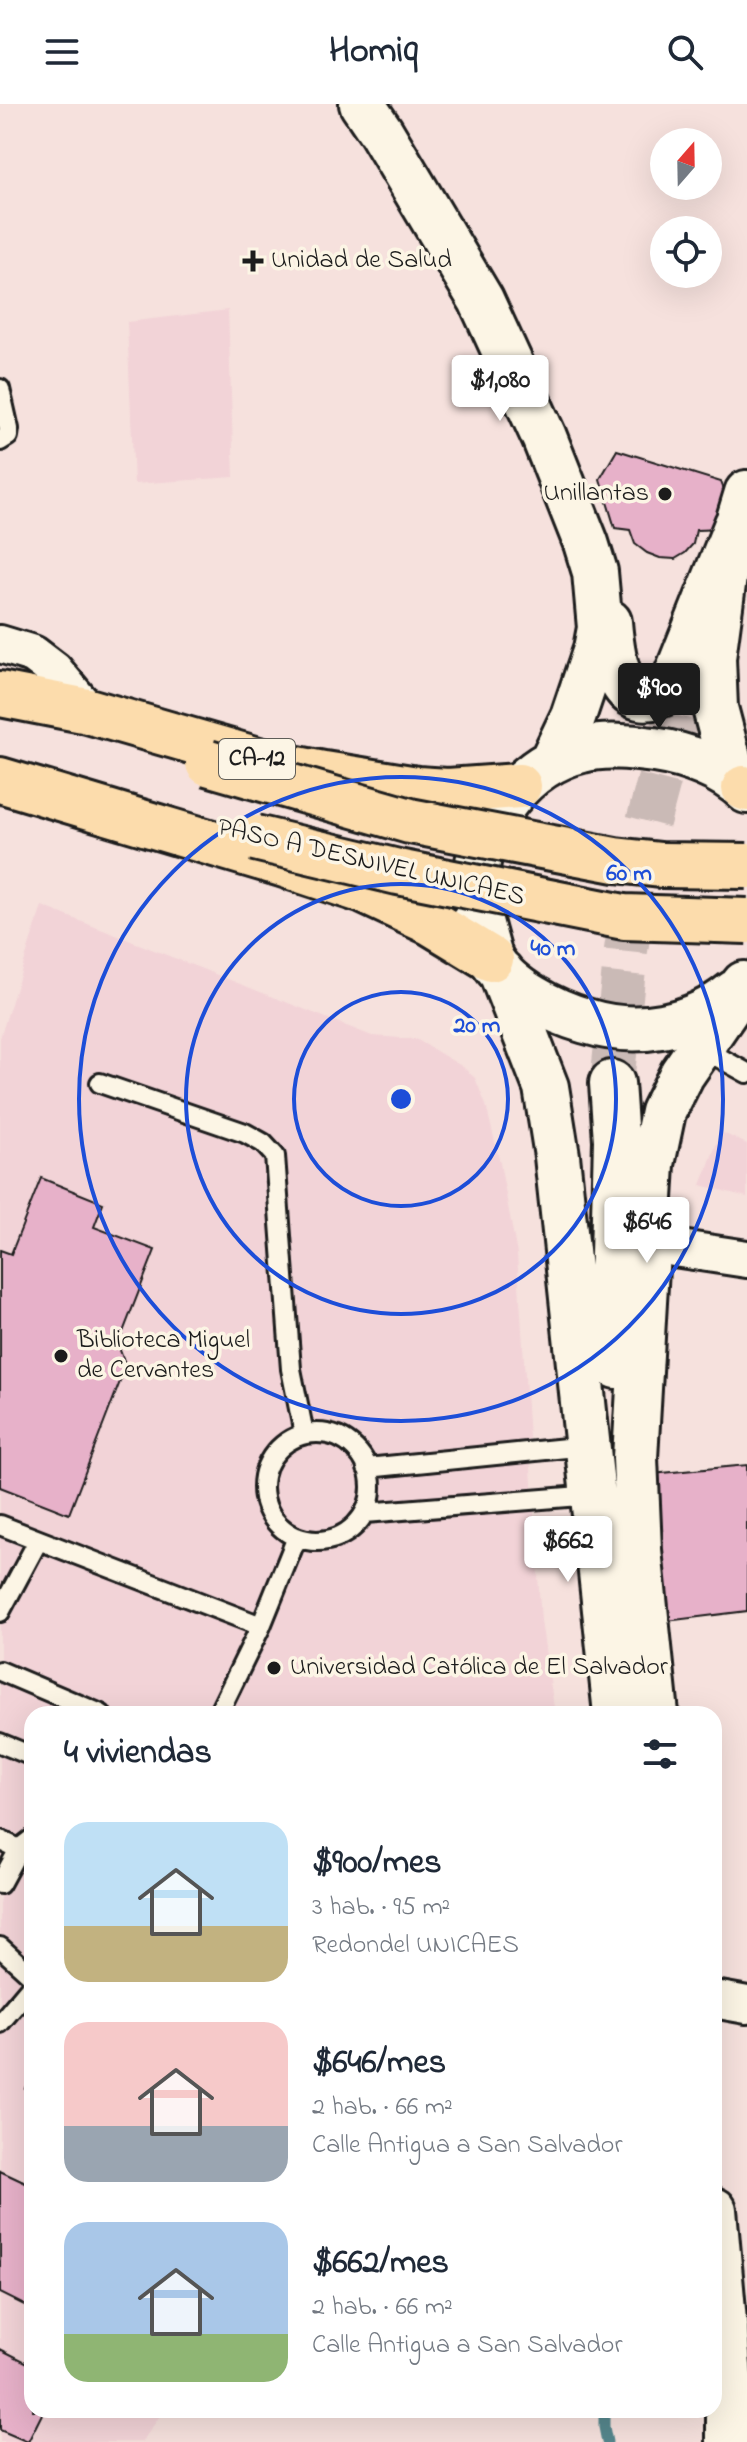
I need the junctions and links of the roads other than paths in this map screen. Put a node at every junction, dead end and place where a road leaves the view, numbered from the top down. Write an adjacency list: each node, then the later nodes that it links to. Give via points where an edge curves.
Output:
1 (362, 104): 5 (main road, via 481,300)
2 (0, 389): 3 (lane, via 9,429)
3 (0, 441)
4 (737, 526): 5 (main road, via 671,689 658,697 639,698 616,673 607,607); 7 (main road); 12 (main road, via 713,658 715,708)
5 (586, 543): 10 (main road, via 595,572 600,628 573,717)
6 (0, 644): 9 (street, via 33,654 54,670)
7 (684, 688)
8 (0, 694): 9 (highway, CA-12); 13 (highway, PASO A DESNIVEL UNICAES, bridge, via 208,763 424,824 615,860)
9 (88, 711): 10 (highway, CA-12, via 324,774 448,791)
10 (535, 774): 12 (main road, via 582,750 636,748 693,760); 15 (main road, via 510,796 495,820 477,867 477,913)
11 (0, 778): 14 (highway, PASO A DESNIVEL UNICAES, bridge, via 398,872 624,917); 15 (highway, via 364,891 430,922)
12 (743, 787)
13 (747, 866)
14 (747, 921)
15 (496, 965): 17 (main road, via 532,997 565,1015); 24 (main road, via 546,1087)
16 (745, 982): 17 (main road)
17 (685, 1036): 18 (lane); 21 (main road, via 682,1074 663,1112 652,1164)
18 (747, 1073)
19 (100, 1083): 23 (lane, via 245,1133 275,1156 291,1369)
20 (612, 1083): 25 (main road, via 612,1294 618,1394)
21 (647, 1242): 22 (street); 25 (main road)
22 (747, 1259)
23 (304, 1434): 26 (lane, via 335,1436 349,1443); 30 (lane, via 278,1449 264,1475 266,1506 273,1519)
24 (586, 1446): 26 (lane); 27 (main road)
25 (635, 1458): 38 (main road)
26 (367, 1468): 28 (lane, via 371,1483)
27 (593, 1495): 28 (lane); 37 (main road)
28 (365, 1513): 30 (lane, via 342,1535 312,1541)
29 (0, 1525): 31 (lane)
30 (297, 1537): 33 (lane)
31 (38, 1541): 32 (lane); 33 (lane)
32 (0, 1612)
33 (261, 1626): 36 (lane)
34 (0, 1671): 35 (lane)
35 (82, 1706)
36 (222, 1706)
37 (615, 1706)
38 (655, 1706)
39 (0, 1743): 40 (lane)
40 (24, 1753)
41 (0, 1840): 42 (lane)
42 (24, 1844)
43 (24, 1847): 44 (lane)
44 (0, 1884)
45 (0, 1947): 46 (lane)
46 (24, 1969)
47 (24, 1994): 50 (lane)
48 (722, 2000): 49 (street)
49 (747, 2005)
50 (0, 2023)
51 (722, 2232): 52 (main road)
52 (732, 2259): 55 (main road)
53 (703, 2418): 54 (main road)
54 (710, 2442)
55 (729, 2442)

